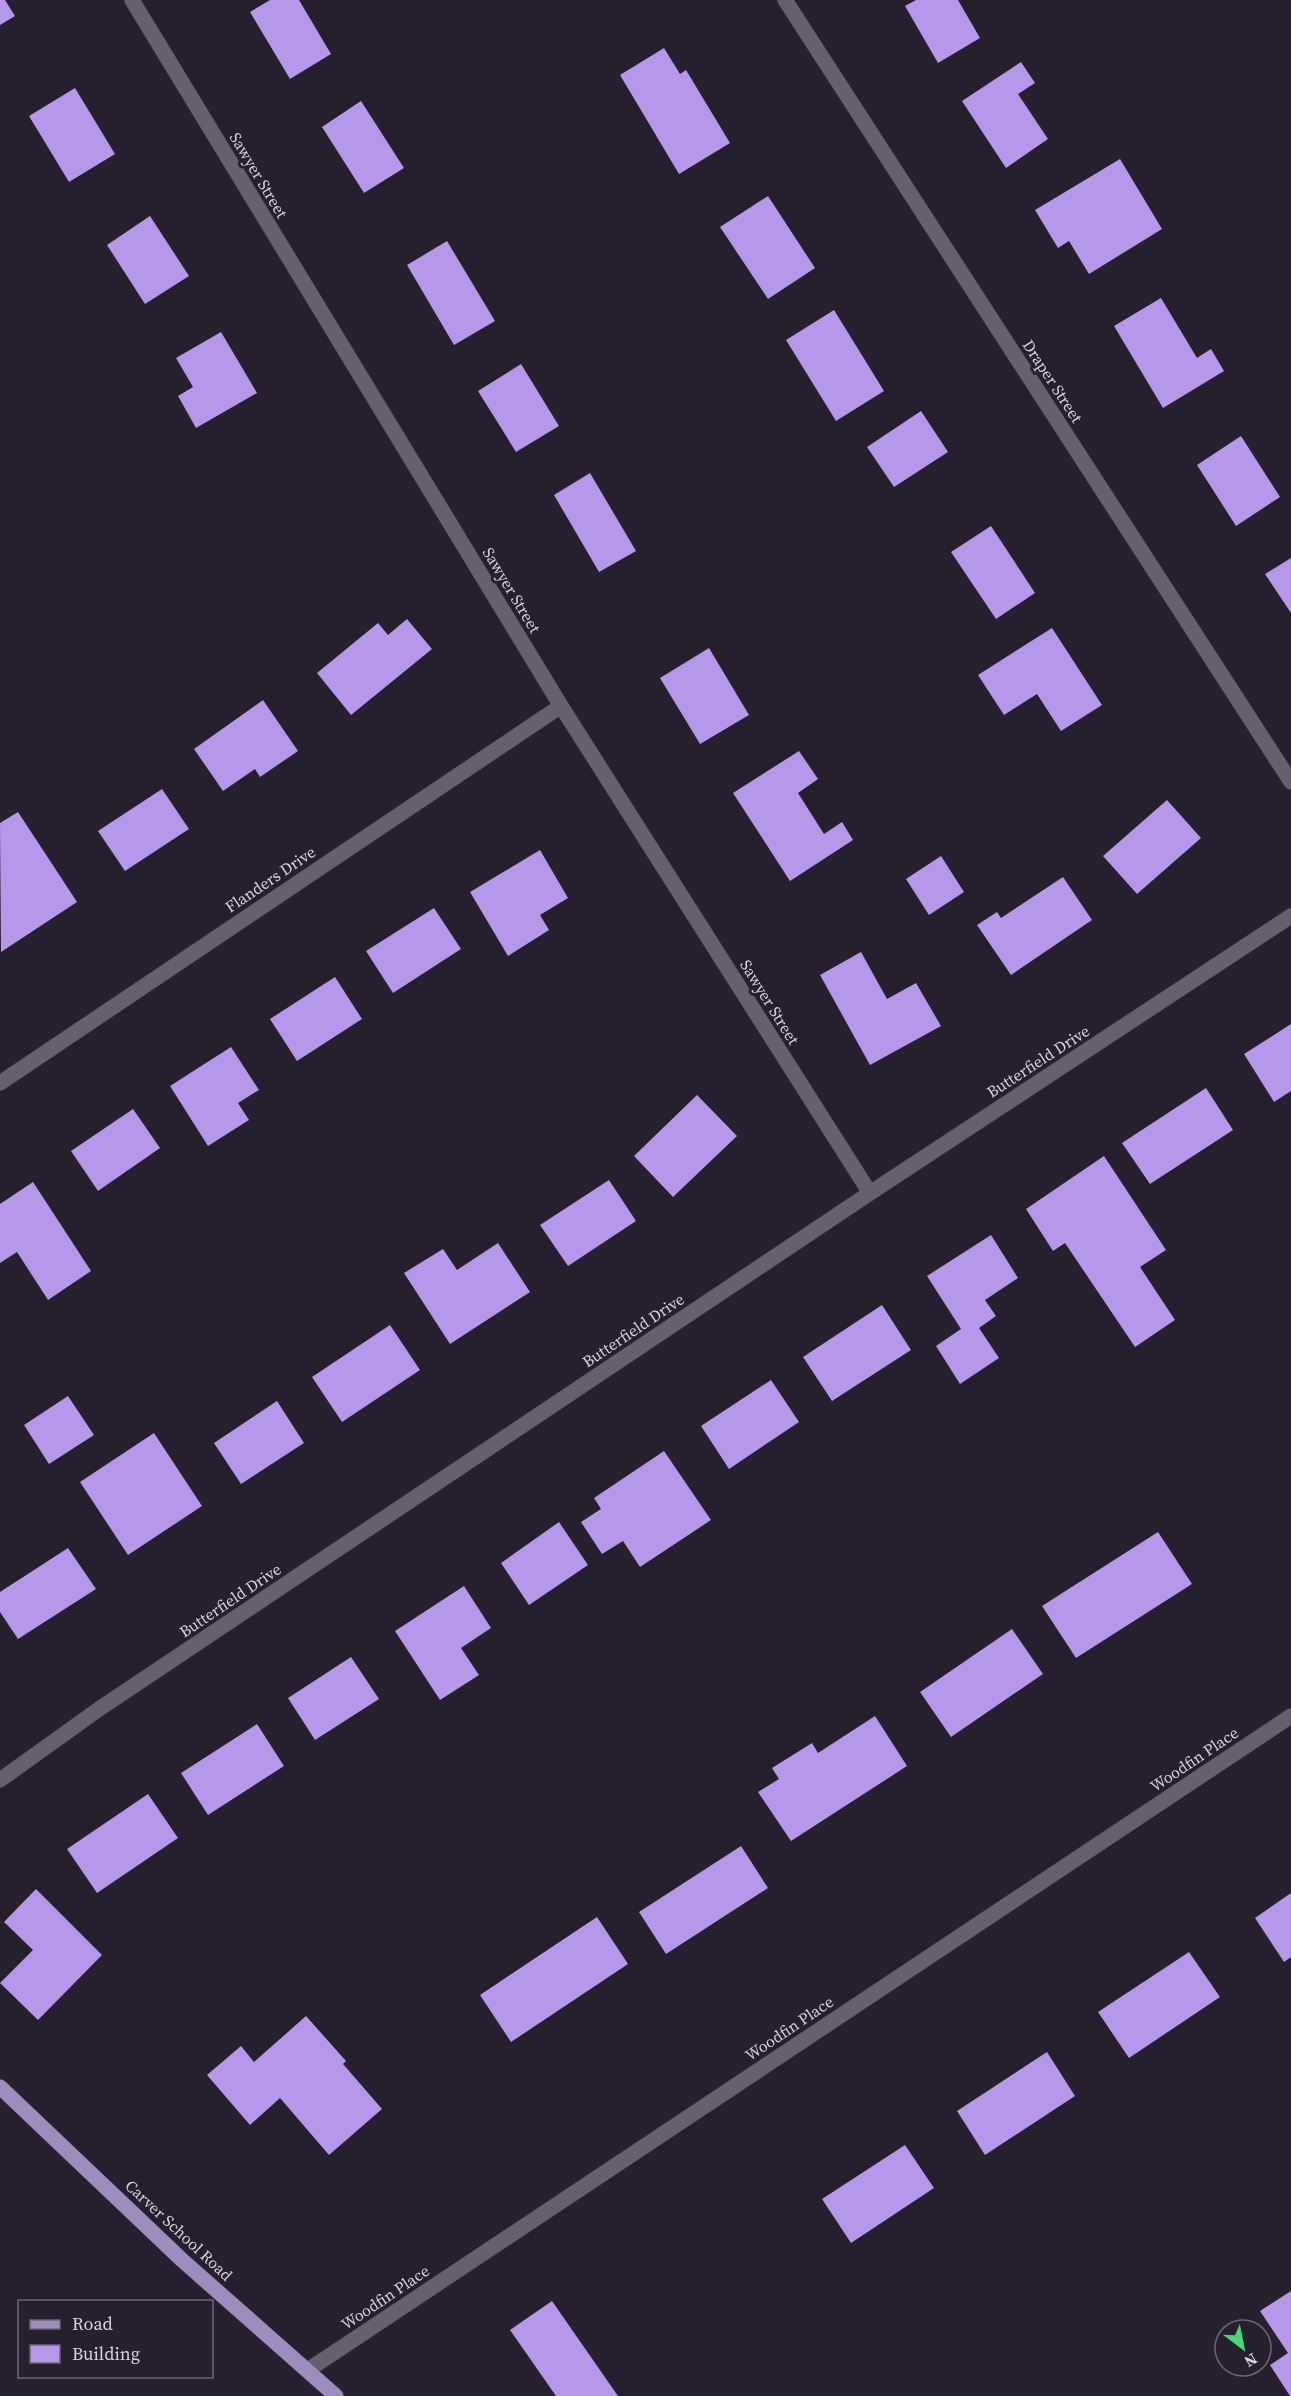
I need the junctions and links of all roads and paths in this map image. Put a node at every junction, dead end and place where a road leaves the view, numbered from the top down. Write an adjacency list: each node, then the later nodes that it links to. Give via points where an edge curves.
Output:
1 (132, 0): 3 (street, Sawyer Street)
2 (784, 0): 4 (street, Draper Street)
3 (561, 706): 6 (street, Flanders Drive); 7 (street, Sawyer Street)
4 (1291, 782)
5 (1291, 916): 7 (street, Butterfield Drive)
6 (0, 1083)
7 (870, 1193): 9 (street, Butterfield Drive, via 99,1709)
8 (1291, 1716): 11 (street, Woodfin Place)
9 (0, 1780)
10 (0, 2087): 11 (main road, Carver School Road, via 182,2260)
11 (308, 2370): 12 (main road, Carver School Road)
12 (336, 2396)

